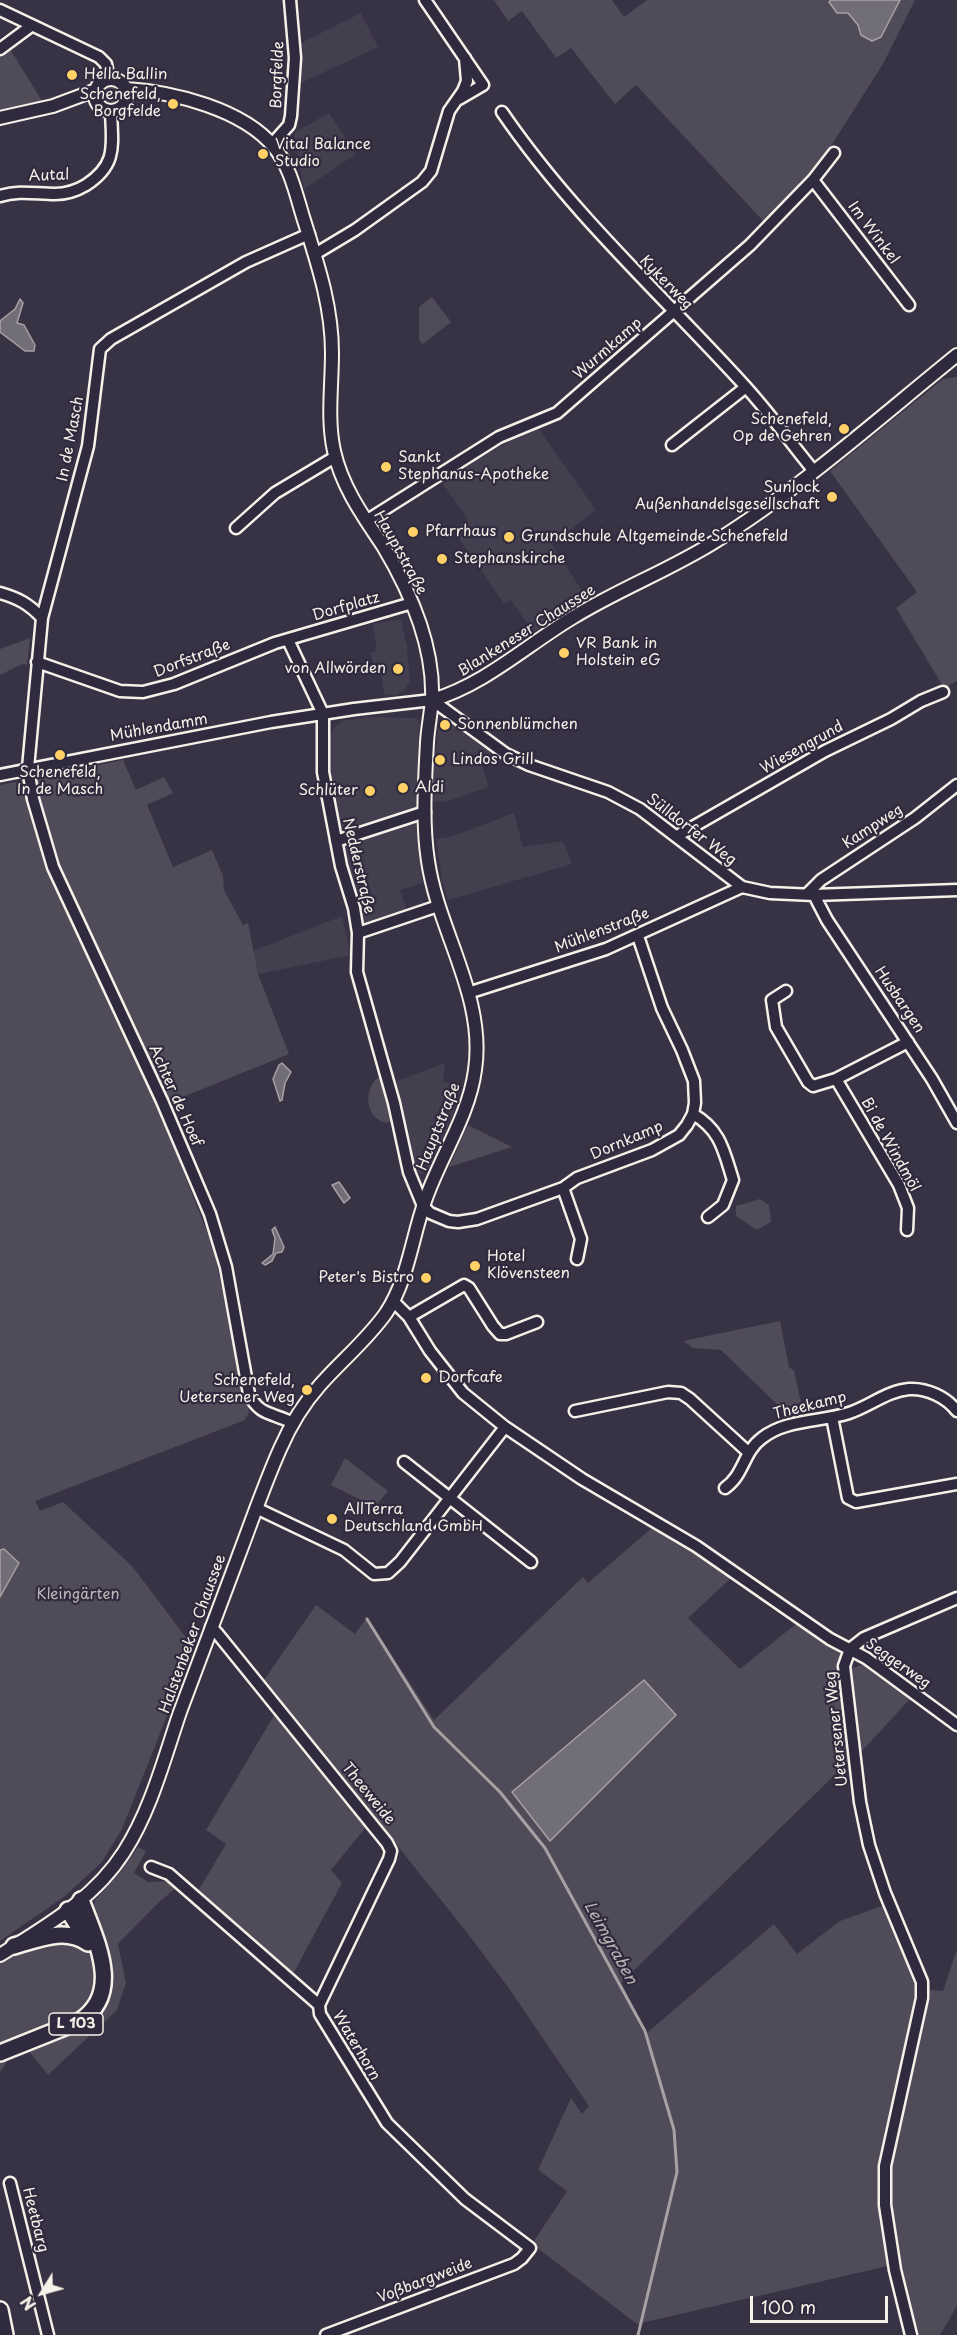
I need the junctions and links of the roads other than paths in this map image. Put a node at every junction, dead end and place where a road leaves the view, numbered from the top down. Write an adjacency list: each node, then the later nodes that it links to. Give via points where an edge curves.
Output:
1 (290, 0): 14 (street, Borgfelde, via 295,58 291,116 289,125)
2 (426, 0): 6 (street)
3 (0, 10): 4 (street)
4 (31, 26): 5 (street); 7 (street, via 99,57 106,64)
5 (0, 49)
6 (465, 58): 10 (street, via 467,81); 10 (street, via 483,85)
7 (109, 79): 8 (main road, Hauptstraße, via 120,81); 9 (main road, via 100,83)
8 (127, 94): 11 (main road, via 121,108); 14 (main road, Hauptstraße, via 150,90 219,110 245,123)
9 (97, 96): 11 (main road, via 103,109); 13 (main road)
10 (456, 100): 19 (street, via 449,111 436,159 422,182)
11 (111, 111): 17 (street, Autal, via 112,150 106,168 97,178 68,193 19,192)
12 (502, 112): 21 (street, Kykerweg, via 557,184)
13 (0, 118)
14 (272, 144): 18 (main road, Hauptstraße, via 292,183)
15 (834, 153): 16 (street, Wurmkamp)
16 (813, 180): 20 (street, Im Winkel); 21 (street, Wurmkamp, via 750,245)
17 (0, 196)
18 (309, 234): 19 (main road, Hauptstraße); 31 (street, In de Masch, via 246,262 100,349 88,446)
19 (315, 254): 25 (main road, Hauptstraße, via 331,323 330,424)
20 (909, 305)
21 (673, 312): 23 (street, Kykerweg); 27 (street, Wurmkamp, via 557,413 490,443)
22 (956, 357): 26 (main road, Blankeneser Chaussee)
23 (746, 387): 24 (street); 26 (street, Kykerweg)
24 (672, 446)
25 (335, 457): 27 (main road, Hauptstraße); 28 (street, via 275,493)
26 (813, 470): 35 (main road, Blankeneser Chaussee, via 716,541 578,614 460,690)
27 (366, 521): 30 (main road, Hauptstraße)
28 (236, 528)
29 (0, 593): 31 (street, via 19,599)
30 (412, 603): 32 (street, Dorfplatz); 35 (main road, Hauptstraße, via 428,649)
31 (42, 618): 33 (street, In de Masch)
32 (288, 640): 33 (street, Dorfstraße, via 143,692 120,691); 36 (street, Nedderstraße)
33 (38, 662): 37 (street, In de Masch)
34 (943, 692): 41 (street, Wiesengrund, via 825,751)
35 (432, 700): 36 (street, Mühlendamm); 40 (main road, Hauptstraße); 41 (street, Sülldorfer Weg, via 506,754 608,792)
36 (323, 714): 37 (street, Mühlendamm); 42 (street, Nedderstraße, via 323,772)
37 (28, 768): 38 (street, Mühlendamm); 66 (street, Achter de Hoef, via 53,867 210,1214 226,1267 249,1394 262,1411)
38 (0, 775)
39 (957, 785): 45 (street, Kampweg, via 915,818 821,880)
40 (425, 812): 42 (street); 46 (main road, Hauptstraße, via 428,864)
41 (677, 836): 43 (street, Sülldorfer Weg)
42 (336, 841): 47 (street, Nedderstraße)
43 (742, 886): 45 (street, Sülldorfer Weg, via 770,893); 48 (street, Mühlenstraße)
44 (957, 890): 45 (street, Sülldorfer Weg)
45 (811, 895): 51 (street, Husbargen)
46 (438, 906): 47 (street); 50 (main road, Hauptstraße)
47 (358, 933): 56 (street, Nedderstraße, via 357,972 409,1172)
48 (638, 936): 50 (street, Mühlenstraße); 53 (street, via 662,1008 690,1067 695,1092)
49 (786, 991): 52 (street, via 772,1000 776,1027 808,1082 813,1086)
50 (468, 993): 56 (main road, Hauptstraße, via 477,1050 475,1075 470,1096)
51 (908, 1042): 52 (street); 54 (street, Husbargen)
52 (836, 1078): 58 (street, Bi de Windmöl, via 899,1185 908,1208)
53 (693, 1114): 55 (street, Dornkamp, via 679,1135 668,1143 576,1178); 57 (street, via 718,1136 733,1180 723,1205)
54 (957, 1123)
55 (563, 1188): 56 (street, Dornkamp, via 458,1222 439,1218); 59 (street, via 581,1239)
56 (423, 1206): 60 (main road, Hauptstraße)
57 (708, 1216)
58 (907, 1230)
59 (577, 1259)
60 (393, 1301): 61 (street); 66 (main road, Halstenbeker Chaussee, via 365,1338 320,1384)
61 (409, 1317): 62 (street, via 464,1285 500,1334); 67 (street, via 451,1379)
62 (537, 1322)
63 (575, 1411): 68 (street, via 668,1392 681,1393)
64 (957, 1411): 65 (street, Theekamp, via 940,1396 911,1389 896,1391)
65 (832, 1417): 68 (street, Theekamp, via 772,1431); 70 (street, via 848,1498 856,1502)
66 (293, 1423): 73 (main road, Halstenbeker Chaussee)
67 (505, 1427): 72 (street); 77 (street, via 582,1479 696,1546 830,1640)
68 (748, 1452): 71 (street, Theekamp, via 740,1474)
69 (404, 1462): 72 (street)
70 (957, 1484)
71 (725, 1488)
72 (450, 1498): 73 (street, via 393,1570 381,1575 368,1570 344,1550); 74 (street)
73 (256, 1508): 76 (main road, Halstenbeker Chaussee)
74 (531, 1562)
75 (957, 1598): 77 (street, via 864,1638)
76 (211, 1627): 80 (main road, Halstenbeker Chaussee, via 139,1824 104,1880); 86 (street, Theeweide, via 391,1851)
77 (850, 1649): 78 (street, Seggerweg); 94 (street, Uetersener Weg, via 844,1666 869,1845 922,1982 920,2008 885,2166 885,2205)
78 (957, 1725)
79 (151, 1867): 86 (street, Waterhorn, via 168,1874)
80 (81, 1900): 81 (main road, Halstenbeker Chaussee); 85 (highway, L 103)
81 (68, 1910): 82 (highway); 83 (main road, Halstenbeker Chaussee)
82 (88, 1943): 83 (highway, via 64,1934); 85 (highway)
83 (14, 1946): 84 (main road, Halstenbeker Chaussee)
84 (0, 1955)
85 (103, 1964): 87 (highway, L 103, via 102,1992 86,2017)
86 (319, 2005): 89 (street, Waterhorn, via 320,2014 387,2122 465,2199)
87 (3, 2050)
88 (10, 2183): 92 (street, Heetbarg)
89 (530, 2248): 93 (street, Voßbargweide, via 514,2264)
90 (0, 2310): 91 (highway)
91 (5, 2335)
92 (48, 2335)
93 (326, 2335)
94 (911, 2335)

